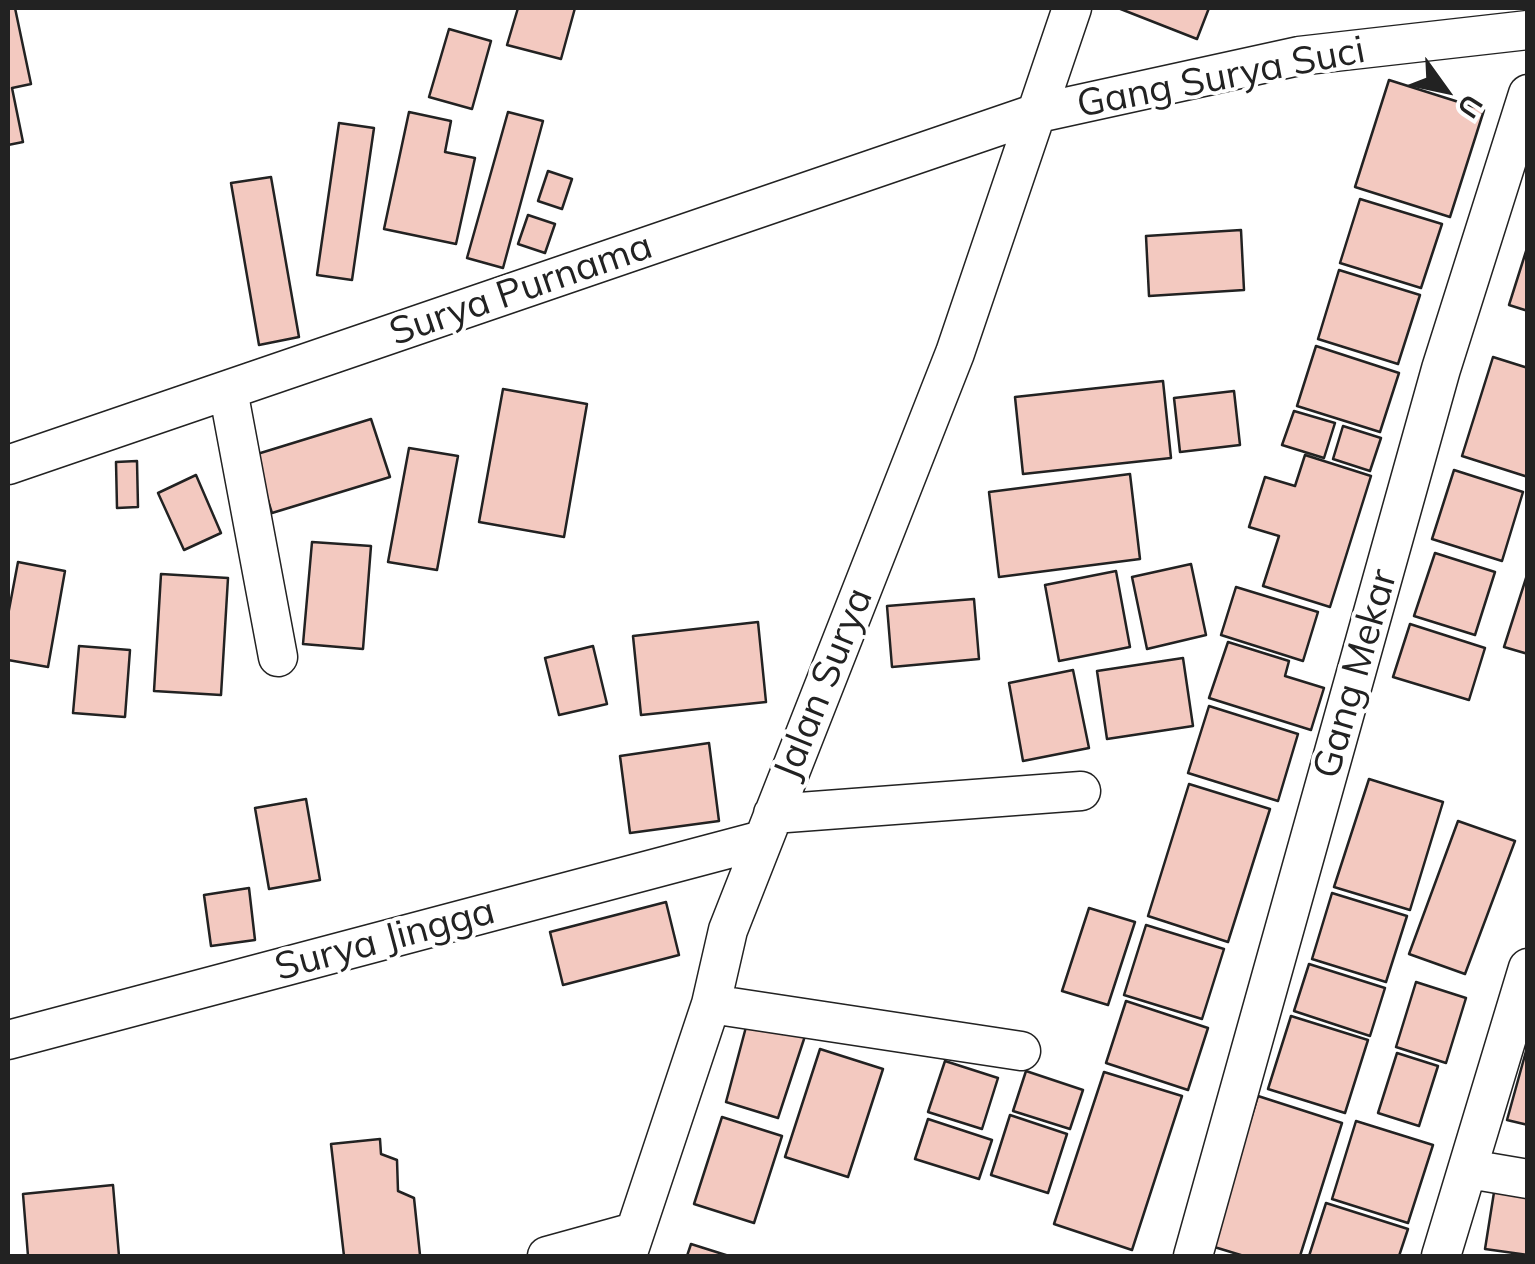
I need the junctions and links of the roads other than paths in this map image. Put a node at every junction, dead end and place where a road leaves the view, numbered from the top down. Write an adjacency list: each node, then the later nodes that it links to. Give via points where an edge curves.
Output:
1 (1072, 8): 4 (street, Jalan Surya)
2 (1528, 30): 4 (street, Gang Surya Suci, via 1299,56)
3 (1528, 94): 18 (street, Gang Mekar, via 1436,388)
4 (1034, 114): 5 (street, Surya Purnama); 9 (street, Jalan Surya, via 955,352)
5 (228, 390): 6 (street, Surya Purnama); 7 (street)
6 (8, 465)
7 (278, 656)
8 (1081, 791): 9 (street, Surya Jingga)
9 (768, 827): 11 (street, Jalan Surya, via 728,930); 12 (street, Surya Jingga)
10 (1528, 968): 14 (street)
11 (712, 1004): 13 (street); 16 (street, Jalan Surya)
12 (8, 1040)
13 (1021, 1051)
14 (1469, 1169): 15 (street); 19 (street)
15 (1528, 1179)
16 (631, 1244): 17 (street)
17 (547, 1256)
18 (1193, 1256)
19 (1441, 1256)

